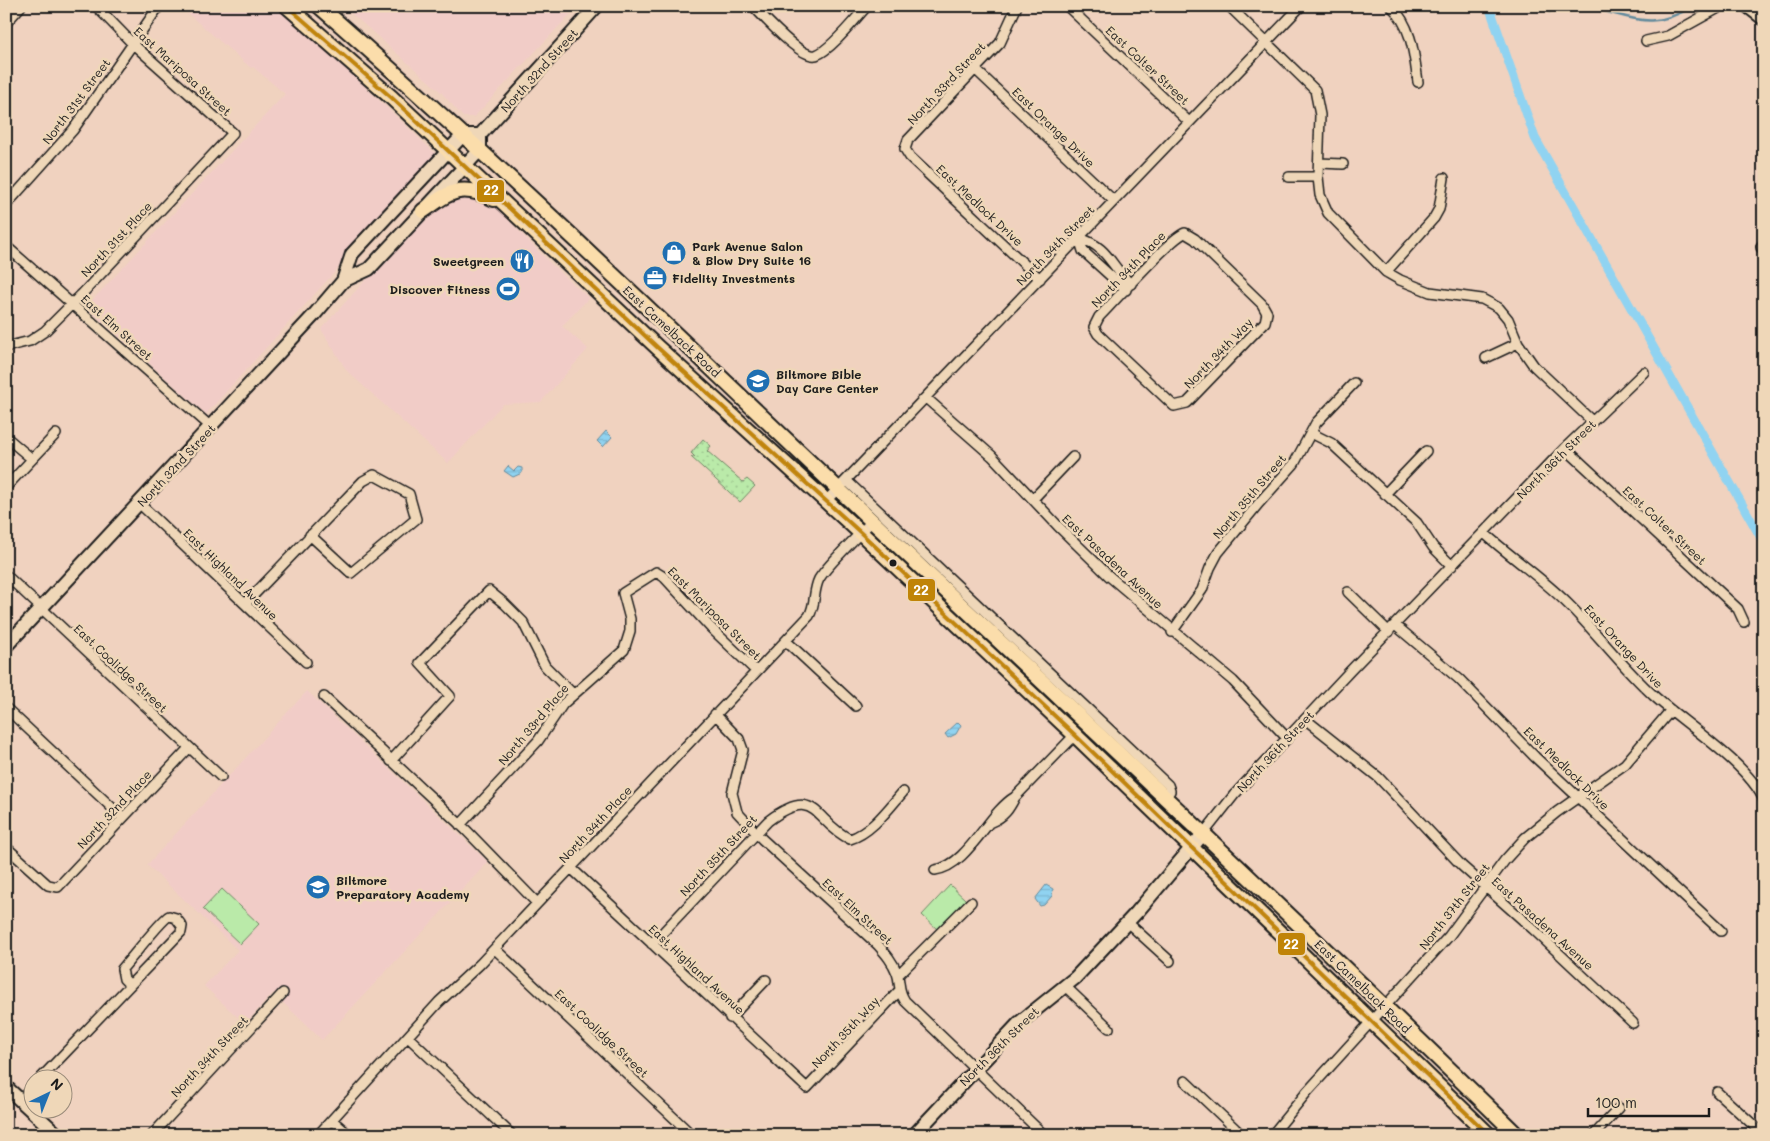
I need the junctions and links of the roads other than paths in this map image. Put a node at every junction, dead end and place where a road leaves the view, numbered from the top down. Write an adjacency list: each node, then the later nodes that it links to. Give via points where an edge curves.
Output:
1 (21, 6): 17 (street)
2 (96, 6): 21 (street, East Mariposa Street)
3 (159, 6): 21 (street, North 31st Street)
4 (287, 6): 22 (main road, East Camelback Road)
5 (319, 6): 18 (main road, East Camelback Road)
6 (597, 6): 27 (main road, North 32nd Street)
7 (753, 6): 8 (street, via 803,54 815,55 825,50)
8 (867, 6)
9 (1017, 6): 23 (street, North 33rd Street, via 1000,43)
10 (1067, 6): 25 (street, East Colter Street)
11 (1229, 6): 20 (street)
12 (1301, 6): 20 (street, North 34th Street)
13 (1391, 6): 24 (street, via 1400,14 1409,32)
14 (1722, 6): 19 (street, via 1668,36)
15 (1747, 6): 16 (main road)
16 (1764, 20)
17 (6, 23)
18 (347, 31): 22 (main road); 28 (main road, East Camelback Road)
19 (1646, 41)
20 (1267, 42): 25 (street, North 34th Street); 32 (street, via 1315,90 1320,115)
21 (133, 44): 26 (street, East Mariposa Street); 39 (street, North 31st Street, via 73,130)
22 (334, 46): 31 (main road, East Camelback Road)
23 (976, 70): 29 (street, North 33rd Street, via 908,140); 38 (street, East Orange Drive)
24 (1418, 82)
25 (1189, 122): 38 (street, North 34th Street)
26 (233, 133): 52 (street, North 31st Place)
27 (480, 134): 28 (main road); 30 (main road)
28 (463, 135): 30 (main road, East Camelback Road); 31 (main road, North 32nd Street)
29 (905, 149): 49 (street, East Medlock Drive)
30 (480, 150): 34 (main road, North 32nd Street); 42 (main road, East Camelback Road)
31 (448, 151): 34 (main road, East Camelback Road); 50 (main road, North 32nd Street, via 352,254)
32 (1319, 163): 33 (street); 36 (street)
33 (1343, 164)
34 (464, 166): 40 (main road, East Camelback Road); 41 (main road, North 32nd Street)
35 (1289, 177): 36 (street)
36 (1318, 177): 48 (street, via 1320,195 1328,213)
37 (1444, 178): 48 (street, via 1439,209 1434,218)
38 (1114, 201): 44 (street, North 34th Street)
39 (6, 205)
40 (506, 205): 41 (main road, via 480,192 466,190 444,196); 43 (main road, East Camelback Road)
41 (423, 211): 50 (main road, North 32nd Street, via 370,269)
42 (549, 216): 43 (main road); 57 (main road, East Camelback Road)
43 (533, 231): 59 (main road, East Camelback Road)
44 (1079, 238): 46 (street); 47 (street, via 1083,251); 49 (street, North 34th Street)
45 (6, 246): 52 (street, East Elm Street)
46 (1107, 254): 47 (street); 51 (street)
47 (1098, 264): 51 (street)
48 (1386, 272): 54 (street, via 1430,292 1490,302 1508,319)
49 (1040, 278): 61 (street, North 34th Street)
50 (343, 281): 64 (main road, North 32nd Street)
51 (1129, 287): 53 (street, North 34th Place, via 1176,238 1185,233 1262,304); 62 (street, North 34th Place, via 1094,327 1169,403)
52 (72, 304): 55 (street, North 31st Place, via 38,336); 64 (street, East Elm Street)
53 (1267, 313): 62 (street, North 34th Way, via 1265,322 1187,403)
54 (1518, 343): 56 (street); 63 (street, via 1534,366)
55 (6, 347)
56 (1486, 358)
57 (710, 367): 59 (main road); 72 (main road, East Camelback Road)
58 (1644, 372): 63 (street, North 36th Street)
59 (695, 382): 76 (main road, East Camelback Road)
60 (1354, 383): 65 (street, North 35th Street, via 1316,423)
61 (926, 398): 72 (street, North 34th Street); 75 (street, East Pasadena Avenue, via 976,440)
62 (1180, 406)
63 (1592, 422): 68 (street, North 36th Street)
64 (211, 427): 77 (main road, North 32nd Street)
65 (1311, 433): 74 (street, via 1331,442); 90 (street, North 35th Street, via 1294,464 1218,553 1202,590)
66 (56, 434): 71 (street)
67 (6, 437): 71 (street)
68 (1565, 448): 80 (street, North 36th Street); 88 (street, East Colter Street, via 1738,609)
69 (1426, 451): 74 (street)
70 (1073, 457): 75 (street)
71 (32, 459): 73 (street)
72 (842, 485): 76 (street, North 34th Street); 78 (main road, East Camelback Road); 93 (street, East Camelback Road)
73 (6, 487)
74 (1386, 494): 82 (street, via 1417,523 1433,547)
75 (1033, 499): 90 (street, East Pasadena Avenue, via 1109,576)
76 (826, 501): 79 (main road, East Camelback Road)
77 (140, 504): 86 (street, East Highland Avenue); 87 (main road, North 32nd Street)
78 (872, 521): 79 (street, North 34th Place); 93 (main road, East Camelback Road)
79 (861, 533): 91 (street, North 34th Place, via 820,577 814,609); 96 (main road, East Camelback Road)
80 (1484, 533): 82 (street, North 36th Street); 101 (street, East Orange Drive, via 1547,584 1637,680)
81 (310, 535): 81 (street, via 351,573 416,519 409,494 374,476 363,481); 86 (street)
82 (1452, 566): 89 (street, North 36th Street)
83 (656, 572): 95 (street, East Mariposa Street); 97 (street, North 33rd Place, via 624,593 630,631 624,650)
84 (6, 575): 87 (street, East Coolidge Street)
85 (1348, 592): 89 (street, East Medlock Drive)
86 (245, 604): 94 (street, East Highland Avenue)
87 (42, 609): 92 (main road, North 32nd Street); 106 (street, East Coolidge Street)
88 (1744, 622)
89 (1392, 629): 103 (street, North 36th Street); 110 (street, East Medlock Drive, via 1460,678)
90 (1172, 632): 105 (street, East Pasadena Avenue, via 1233,681)
91 (786, 640): 95 (street, North 34th Place); 99 (street)
92 (6, 646)
93 (1024, 657): 96 (main road); 115 (main road, East Camelback Road)
94 (306, 662)
95 (756, 671): 102 (street, North 34th Place)
96 (1009, 673): 104 (main road, East Camelback Road)
97 (573, 694): 107 (street, via 545,666 523,622 488,591 420,663 450,696); 113 (street, North 33rd Place, via 538,741)
98 (324, 698): 107 (street)
99 (856, 706)
100 (6, 708): 112 (street)
101 (1671, 710): 110 (street, North 37th Street, via 1625,764); 111 (street, East Orange Drive, via 1736,765)
102 (715, 714): 114 (street, East Elm Street, via 739,739 742,760 734,784 733,803); 118 (street, North 34th Place)
103 (1306, 719): 105 (street, North 36th Street); 120 (street, East Pasadena Avenue, via 1378,777)
104 (1075, 735): 117 (main road, East Camelback Road); 119 (street, via 1015,797 1010,809 991,822 950,866)
105 (1287, 738): 115 (street, North 36th Street)
106 (189, 748): 108 (street, East Coolidge Street); 112 (street, North 32nd Place)
107 (391, 761): 113 (street)
108 (221, 777)
109 (904, 792): 114 (street, North 35th Street, via 858,837 842,835 816,810 804,805 777,814)
110 (1578, 798): 120 (street, North 37th Street, via 1526,838); 124 (street, East Medlock Drive)
111 (1764, 800)
112 (123, 818): 116 (street, North 32nd Place, via 58,887 48,885)
113 (460, 825): 122 (street)
114 (756, 833): 125 (street, North 35th Street); 128 (street, East Elm Street, via 878,945 893,962)
115 (1204, 833): 117 (main road, North 36th Street); 134 (main road, East Camelback Road)
116 (6, 847)
117 (1192, 848): 123 (main road, North 36th Street); 136 (main road, East Camelback Road)
118 (571, 868): 122 (street, North 34th Place); 125 (street, East Highland Avenue)
119 (935, 870)
120 (1484, 886): 134 (street, North 37th Street, via 1449,936); 137 (street, East Pasadena Avenue)
121 (971, 902): 128 (street)
122 (538, 903): 126 (street, North 34th Place)
123 (1127, 922): 127 (street); 131 (main road, North 36th Street)
124 (1721, 931)
125 (652, 944): 135 (street, East Highland Avenue)
126 (495, 948): 139 (street, North 34th Place); 156 (street, East Coolidge Street)
127 (1170, 961)
128 (898, 975): 132 (street, East Elm Street)
129 (766, 980): 135 (street)
130 (129, 984): 130 (street, via 180,932 182,926 176,918 169,916 164,919 122,969); 140 (street)
131 (1065, 986): 138 (street); 141 (main road, North 36th Street, via 1019,1023)
132 (899, 991): 141 (street, via 922,1019); 144 (street, North 35th Way)
133 (283, 993): 152 (street, North 34th Street)
134 (1386, 1007): 136 (street, North 37th Street); 162 (main road, East Camelback Road)
135 (730, 1018): 144 (street, East Highland Avenue)
136 (1372, 1022): 160 (street, North 37th Street); 161 (main road, East Camelback Road)
137 (1633, 1023)
138 (1109, 1028)
139 (408, 1037): 149 (street, North 34th Place); 155 (street)
140 (52, 1067)
141 (974, 1069): 157 (main road, North 36th Street); 158 (street)
142 (1184, 1081): 159 (street)
143 (6, 1087): 146 (main road)
144 (807, 1088)
145 (1717, 1092): 150 (street)
146 (22, 1100)
147 (1619, 1108): 163 (street)
148 (41, 1118): 151 (main road)
149 (332, 1120): 153 (street, North 34th Place); 154 (street)
150 (1761, 1132)
151 (58, 1135)
152 (152, 1135)
153 (318, 1135)
154 (348, 1135)
155 (512, 1135)
156 (692, 1135)
157 (914, 1135)
158 (1044, 1135)
159 (1242, 1135)
160 (1272, 1135)
161 (1489, 1135)
162 (1517, 1135)
163 (1594, 1135)

